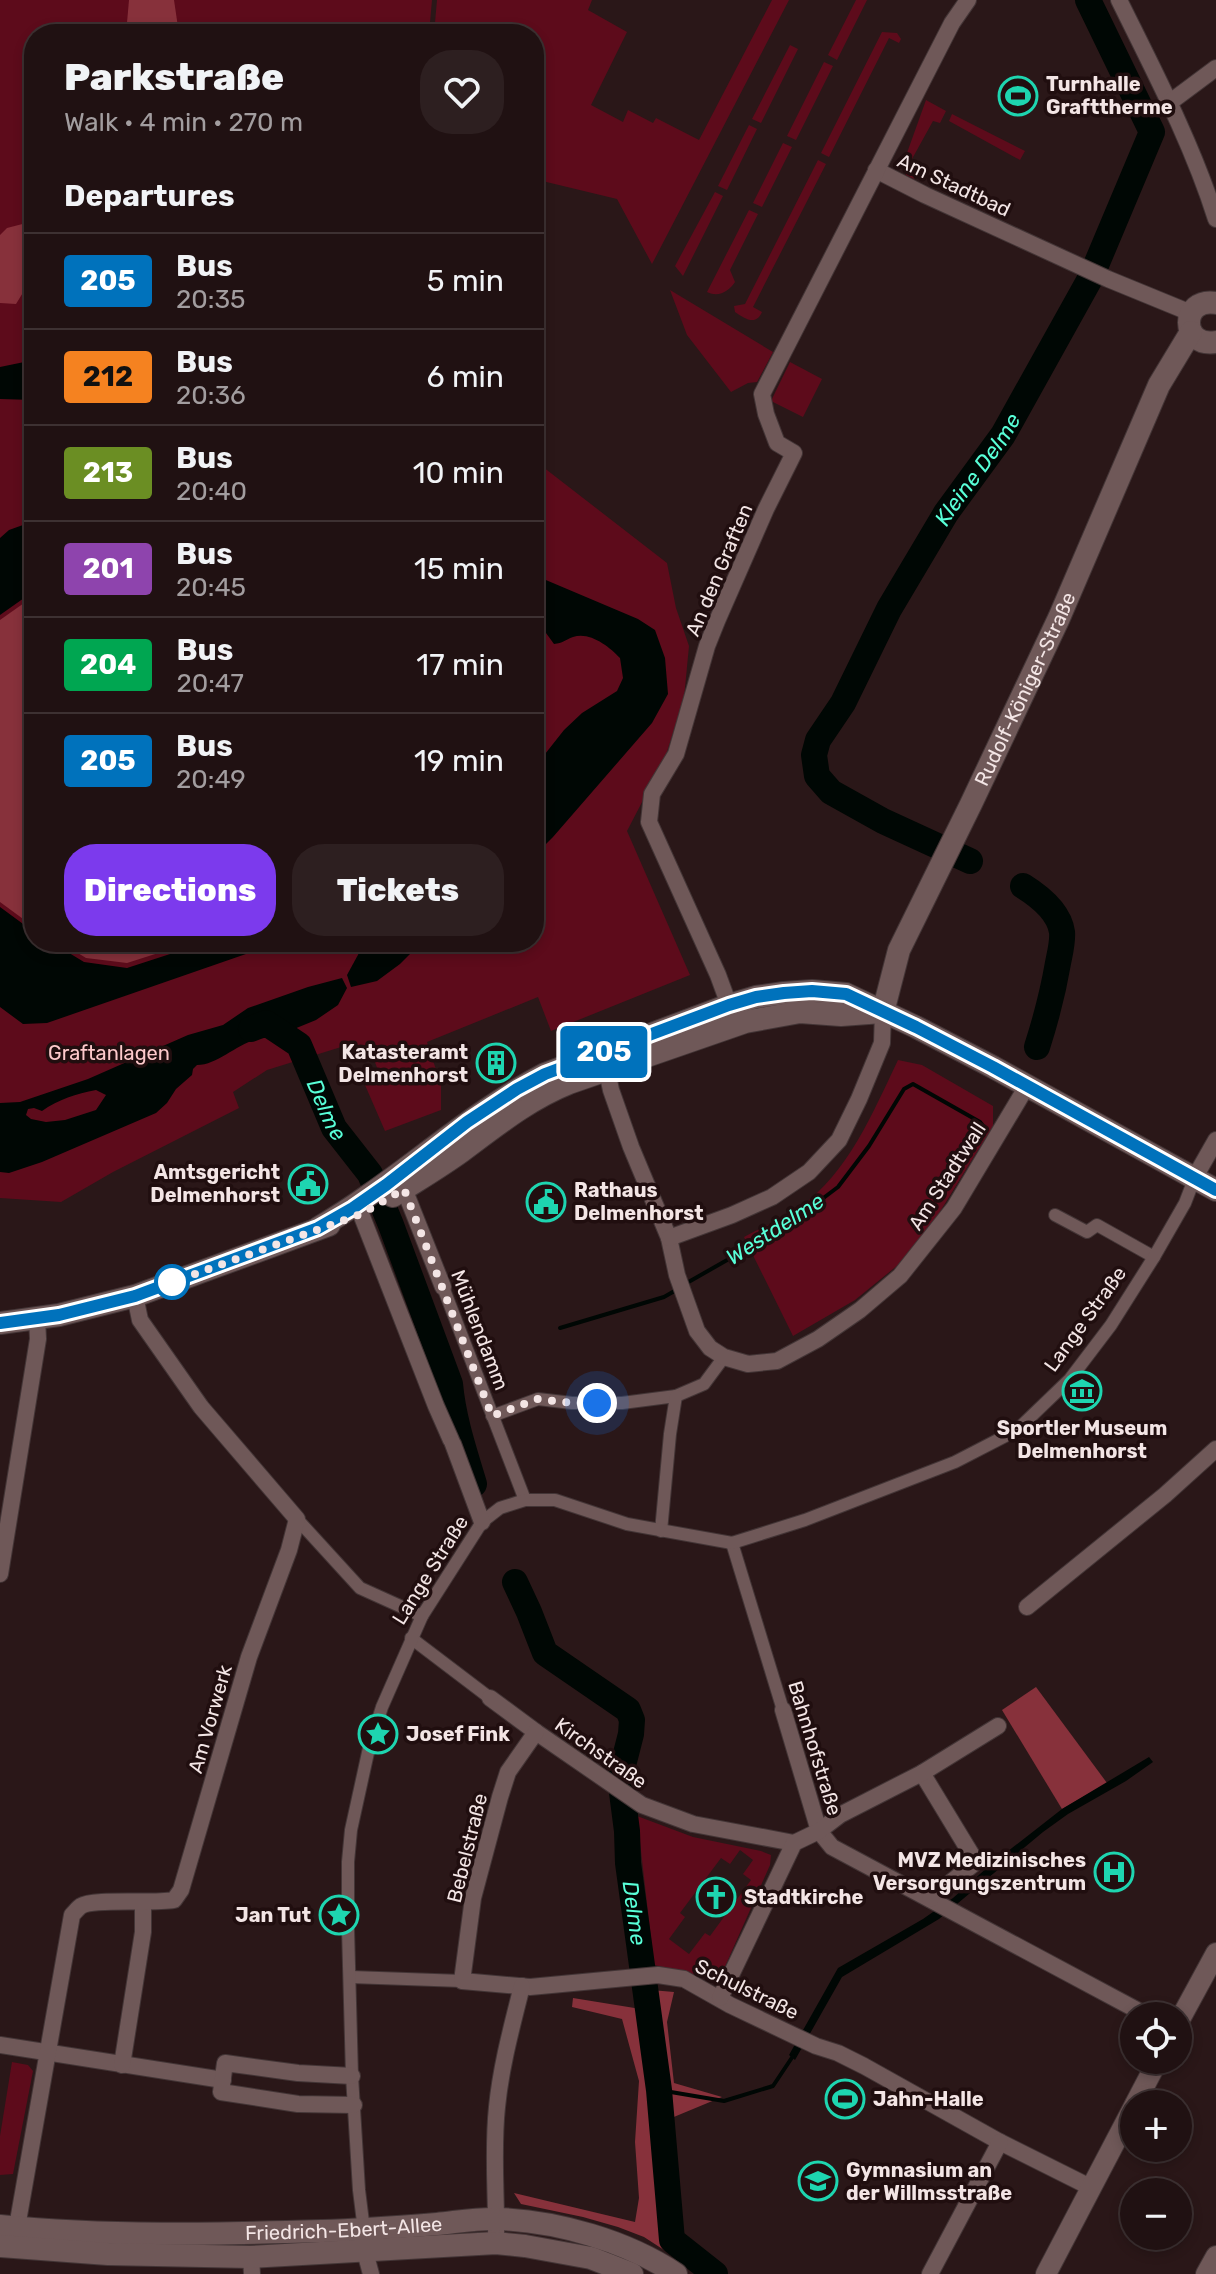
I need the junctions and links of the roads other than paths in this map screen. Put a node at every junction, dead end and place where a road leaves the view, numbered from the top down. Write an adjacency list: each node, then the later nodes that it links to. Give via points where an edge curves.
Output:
1 (968, 0): 5 (street, Am Stadtbad)
2 (1119, 0): 4 (street)
3 (1216, 68): 4 (street)
4 (1169, 103): 6 (street)
5 (876, 170): 8 (street, Am Stadtbad, via 1108,279); 9 (street, An den Graften, via 762,394 777,443 794,453 707,646 676,754 652,794 649,822)
6 (1216, 219)
7 (1215, 298): 8 (main road, via 1199,304)
8 (1199, 332): 10 (main road, Rudolf-Königer-Straße, via 1159,385 1059,618 899,950)
9 (729, 1005): 10 (main road, via 812,991 846,994); 11 (main road)
10 (883, 1012): 11 (main road, via 773,1016); 12 (main road); 18 (street, via 882,1043 859,1099 839,1140 809,1172 772,1197)
11 (605, 1061): 16 (main road, via 555,1069 517,1089 467,1122); 18 (street, via 631,1147)
12 (1017, 1080): 14 (main road); 24 (street, Am Stadtwall, via 944,1223 900,1276 860,1310 777,1361 748,1364)
13 (1216, 1140): 14 (street)
14 (1195, 1177): 15 (main road); 19 (street, Lange Straße)
15 (1216, 1190)
16 (382, 1196): 20 (street, Mühlendamm); 21 (main road, via 318,1228); 30 (street, via 436,1406)
17 (1055, 1215): 19 (street, Lange Straße, via 1087,1232 1097,1225)
18 (669, 1238): 24 (street, via 697,1331)
19 (1154, 1257): 32 (street, Lange Straße, via 1070,1379 1017,1430 955,1462)
20 (443, 1287): 26 (street, Mühlendamm)
21 (135, 1296): 22 (main road); 29 (street, via 140,1320 201,1407)
22 (37, 1318): 23 (main road); 33 (street)
23 (0, 1323)
24 (724, 1357): 25 (street, via 704,1384)
25 (676, 1396): 26 (street, via 622,1403 538,1399); 31 (street)
26 (492, 1416): 28 (street, Mühlendamm)
27 (1216, 1449): 34 (street)
28 (525, 1500): 30 (street, Lange Straße, via 500,1508); 31 (street, Lange Straße, via 555,1500)
29 (297, 1519): 35 (street, via 360,1588); 44 (street, Am Vorwerk, via 249,1657 181,1890 174,1900)
30 (482, 1522): 35 (street, Lange Straße)
31 (661, 1531): 32 (street, Lange Straße)
32 (732, 1543): 38 (street, Bahnhofstraße)
33 (0, 1574)
34 (1027, 1607)
35 (422, 1616): 36 (street, Lange Straße)
36 (411, 1638): 37 (street, Kirchstraße); 47 (street, Lange Straße, via 382,1707 351,1830)
37 (490, 1698): 40 (street, Kirchstraße)
38 (783, 1710): 42 (street, Bahnhofstraße)
39 (998, 1726): 41 (street)
40 (536, 1732): 43 (street, Kirchstraße, via 662,1814); 48 (street, Bebelstraße, via 508,1772 500,1797 473,1898)
41 (922, 1773): 42 (street); 45 (street, via 976,1862)
42 (819, 1831): 43 (street); 45 (street, Bahnhofstraße, via 832,1847)
43 (794, 1843): 50 (street)
44 (143, 1903): 54 (street, Am Vorwerk, via 95,1901 82,1904 72,1915); 55 (street)
45 (940, 1904): 51 (street, Bahnhofstraße)
46 (1216, 1953): 52 (street)
47 (351, 1977): 48 (street, Schulstraße); 56 (street, Lange Straße)
48 (462, 1981): 49 (street, Schulstraße)
49 (522, 1986): 50 (street, Schulstraße, via 658,1975 684,1979); 62 (street, via 497,2108)
50 (720, 1998): 60 (street, Schulstraße, via 864,2066)
51 (1122, 2002)
52 (1189, 2002)
53 (0, 2045): 54 (street)
54 (47, 2053): 55 (street); 63 (street, Am Vorwerk)
55 (122, 2065): 57 (street)
56 (352, 2076): 57 (street, via 225,2063); 58 (street, Lange Straße)
57 (223, 2080): 58 (street, via 221,2092 298,2104)
58 (354, 2105): 66 (street, Lange Straße)
59 (1120, 2131): 61 (street)
60 (1000, 2142): 61 (street, Schulstraße); 71 (street)
61 (1090, 2187): 72 (street)
62 (497, 2219): 64 (street); 66 (main road, Friedrich-Ebert-Allee); 70 (main road, Friedrich-Ebert-Allee, via 595,2235)
63 (9, 2226): 66 (main road, Friedrich-Ebert-Allee)
64 (496, 2243): 66 (main road, Friedrich-Ebert-Allee); 69 (main road, Friedrich-Ebert-Allee, via 591,2258)
65 (0, 2246): 68 (main road, Friedrich-Ebert-Allee)
66 (367, 2252): 68 (main road, Friedrich-Ebert-Allee)
67 (1216, 2256): 73 (street)
68 (252, 2265)
69 (632, 2274)
70 (676, 2274)
71 (930, 2274)
72 (1046, 2274)
73 (1206, 2274)

